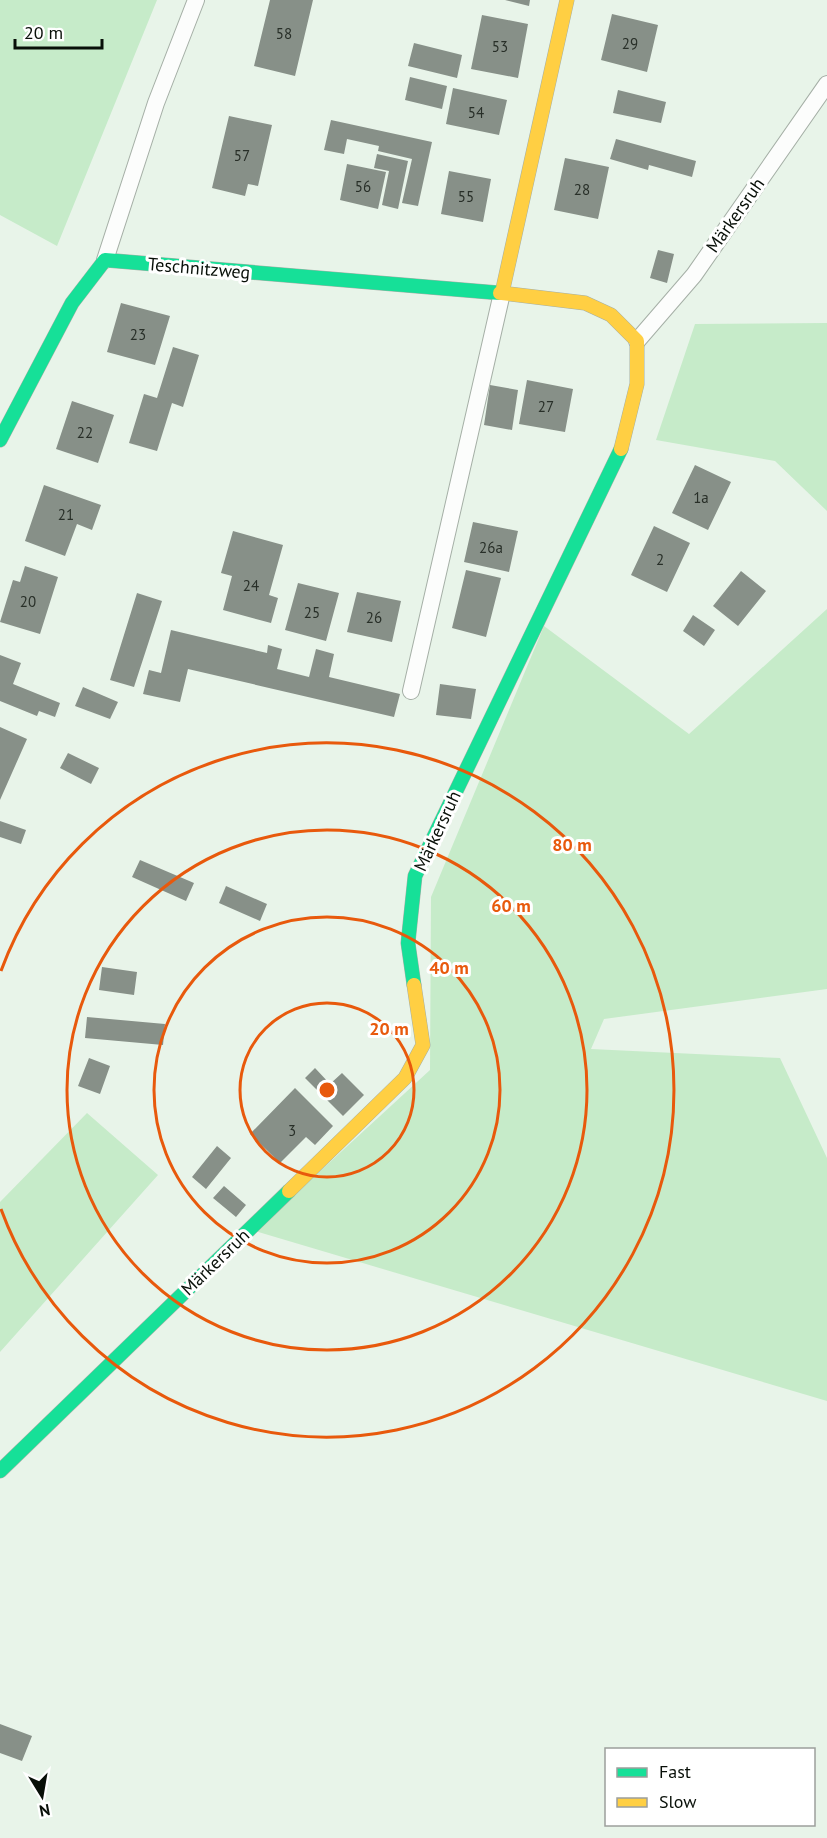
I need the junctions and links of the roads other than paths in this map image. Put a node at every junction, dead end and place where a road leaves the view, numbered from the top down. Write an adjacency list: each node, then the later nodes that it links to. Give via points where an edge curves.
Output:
1 (196, 0): 4 (lane, via 156,103)
2 (567, 0): 5 (street)
3 (827, 84): 6 (lane, Märkersruh, via 694,275)
4 (105, 260): 5 (street, Teschnitzweg); 7 (street, via 72,303)
5 (502, 293): 6 (street, via 585,303 611,315); 8 (lane)
6 (637, 341): 9 (street, Märkersruh, via 637,384 623,445 415,876 408,943 423,1045 405,1078)
7 (0, 440)
8 (411, 691)
9 (0, 1471)

